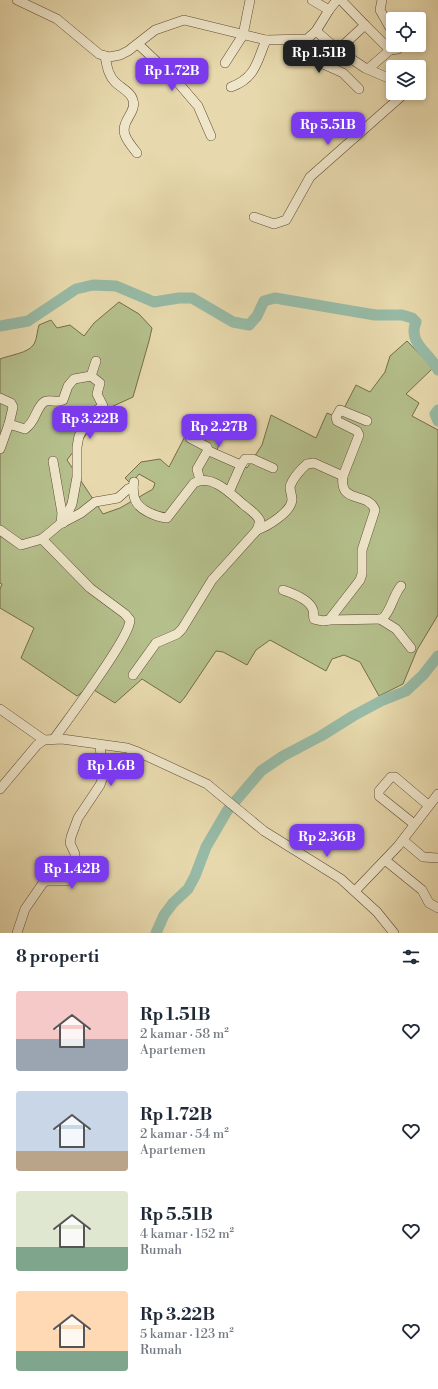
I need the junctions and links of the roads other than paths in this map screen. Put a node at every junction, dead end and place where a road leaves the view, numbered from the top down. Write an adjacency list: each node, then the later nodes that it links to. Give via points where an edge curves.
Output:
1 (17, 0): 18 (street, via 56,19 99,54)
2 (250, 0): 11 (street)
3 (312, 0): 7 (street)
4 (337, 0): 7 (street)
5 (341, 0): 9 (street)
6 (382, 0): 8 (street, via 380,10)
7 (329, 10): 10 (street)
8 (386, 21)
9 (365, 25): 15 (street); 16 (street)
10 (316, 31): 13 (street, via 312,36); 16 (street)
11 (243, 35): 12 (street); 14 (street, via 184,20 155,30); 19 (street)
12 (266, 40): 13 (street); 22 (street, via 255,68 245,80)
13 (301, 40): 23 (street, via 314,60 343,73)
14 (138, 44): 18 (street, via 120,55); 25 (street, via 174,78 198,106)
15 (386, 46)
16 (338, 50): 20 (street)
17 (388, 52): 20 (street)
18 (105, 56): 26 (street, via 111,77 134,100 134,108 126,121 124,131)
19 (225, 63)
20 (368, 69): 21 (street)
21 (386, 77)
22 (231, 87)
23 (359, 89)
24 (397, 100): 27 (street, via 310,177 286,220 274,224)
25 (211, 136)
26 (137, 153)
27 (254, 217)
28 (96, 361): 29 (street)
29 (91, 376): 32 (street, via 74,379 61,402 43,402 33,422 25,429); 42 (street, via 100,383 97,394 103,406 97,410 79,436 77,477 72,504)
30 (0, 398): 32 (street, via 11,403 13,407)
31 (367, 421): 39 (street, via 340,410 336,417 337,421 359,433)
32 (9, 424): 34 (street)
33 (190, 438): 35 (street, via 207,447)
34 (0, 449)
35 (209, 451): 37 (street); 40 (street, via 197,469)
36 (53, 462): 42 (street)
37 (240, 464): 38 (street, via 250,458); 41 (street)
38 (273, 468)
39 (343, 476): 44 (street, via 314,463 307,464 292,483 290,505 270,524); 49 (street, via 341,485 344,490 372,505 375,514 362,550 362,576)
40 (200, 480): 41 (street, via 211,482); 42 (street, via 189,488 166,518 145,510 138,504 134,497 134,484 118,498 95,502)
41 (229, 492): 44 (street, via 256,514 260,521)
42 (62, 524): 45 (street)
43 (0, 530): 45 (street, via 21,545)
44 (257, 530): 51 (street, via 212,580 182,629 177,634 156,643)
45 (42, 539): 53 (street, via 77,576 125,614 130,623 110,660)
46 (402, 586): 48 (street, via 386,616)
47 (283, 590): 49 (street, via 311,607 314,619)
48 (380, 619): 49 (street); 50 (street, via 396,629)
49 (329, 620)
50 (411, 648)
51 (133, 674)
52 (0, 709): 54 (street)
53 (54, 739): 54 (street); 55 (street)
54 (44, 740): 56 (street, via 37,744)
55 (100, 745): 63 (street, via 127,748 146,754 199,779 275,839); 65 (street, via 103,771 101,782 78,818 70,841 76,858 74,873 66,880 43,883 25,909)
56 (0, 789)
57 (438, 794): 58 (street)
58 (428, 805): 59 (street); 59 (street, via 395,777 390,777 379,791 379,796)
59 (414, 824): 60 (street)
60 (403, 840): 61 (street, via 424,857); 62 (street)
61 (438, 858)
62 (385, 860): 63 (street); 64 (street, via 422,890 429,903)
63 (356, 890): 66 (street)
64 (438, 908)
65 (17, 933)
66 (394, 933)

